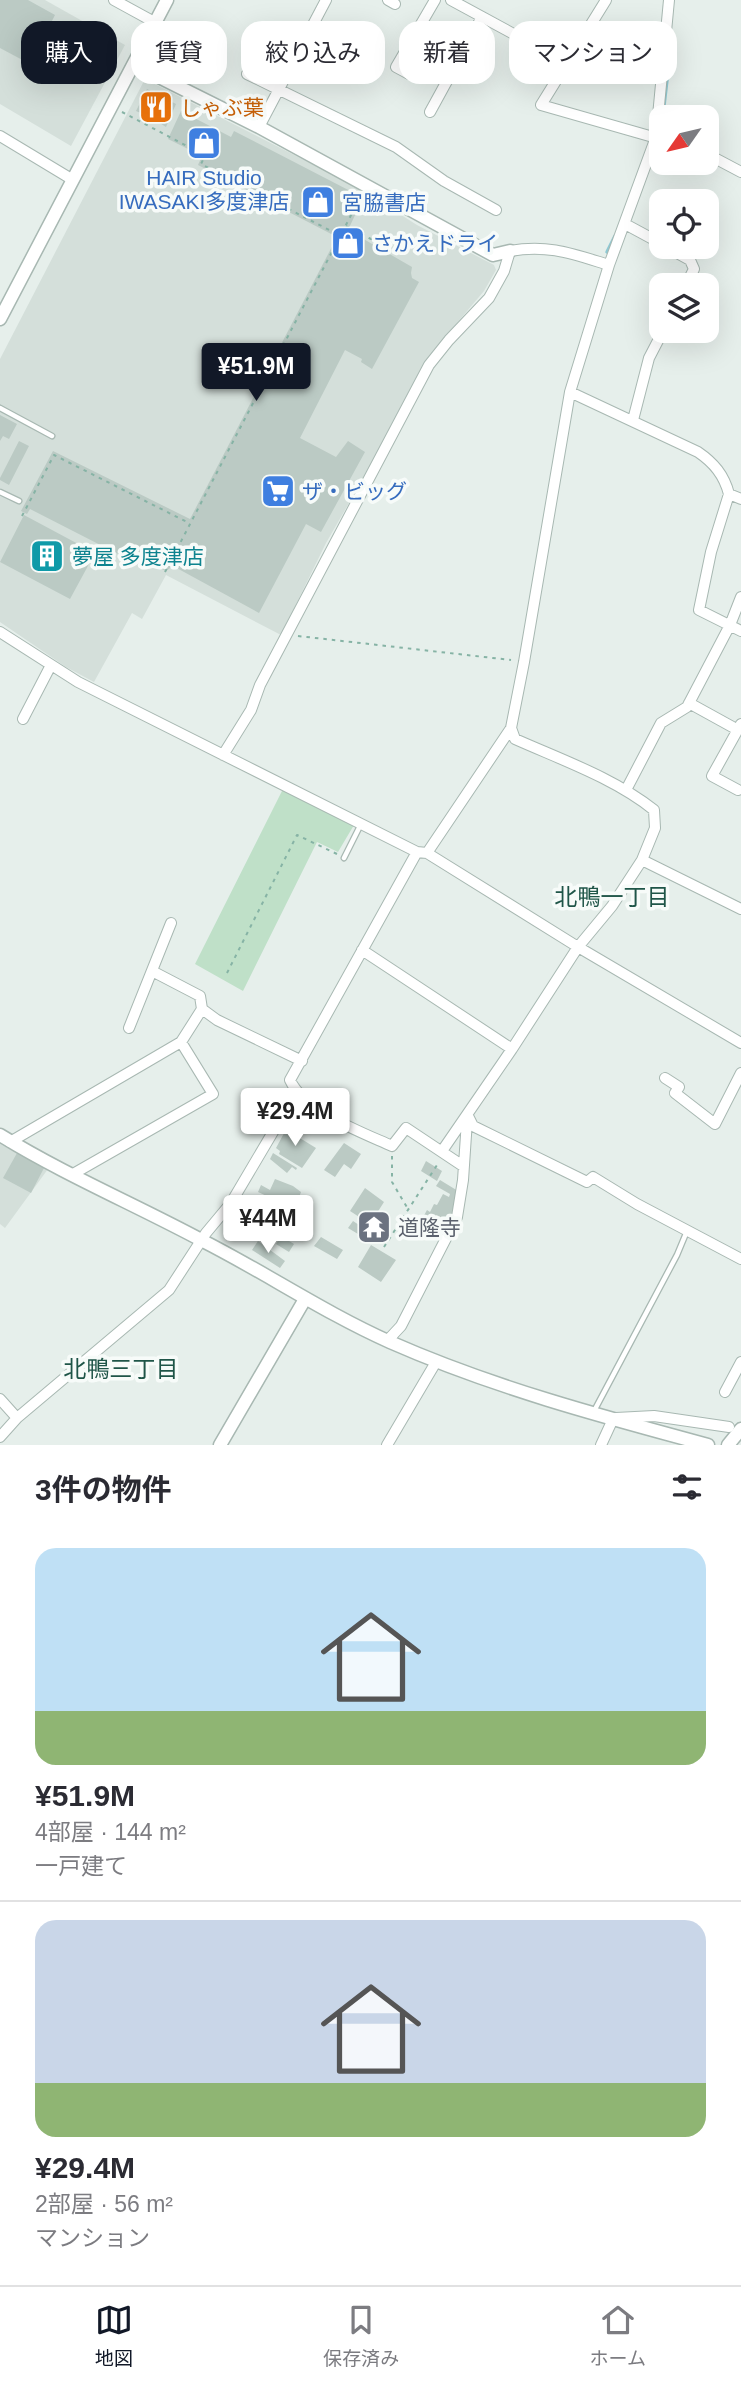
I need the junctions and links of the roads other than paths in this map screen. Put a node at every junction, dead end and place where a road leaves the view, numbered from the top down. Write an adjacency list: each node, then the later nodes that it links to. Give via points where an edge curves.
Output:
1 (114, 0): 9 (street)
2 (167, 0): 10 (street)
3 (326, 0): 11 (street)
4 (435, 0): 12 (street)
5 (451, 0): 8 (street)
6 (606, 0): 13 (street)
7 (669, 0): 21 (street)
8 (482, 17): 14 (street); 22 (street)
9 (152, 21)
10 (157, 21)
11 (316, 21)
12 (423, 21)
13 (593, 21)
14 (509, 32)
15 (131, 72): 29 (street)
16 (173, 84): 23 (street)
17 (266, 84): 20 (street)
18 (281, 84): 20 (street)
19 (554, 84): 24 (street, via 541,105)
20 (278, 90): 23 (street); 30 (street, via 396,147)
21 (661, 105)
22 (430, 111)
23 (259, 127): 33 (street, via 493,255)
24 (649, 135)
25 (0, 136): 29 (street)
26 (719, 160): 28 (street)
27 (649, 163): 31 (street)
28 (741, 172)
29 (73, 180): 35 (street)
30 (496, 210)
31 (625, 224): 32 (street); 34 (street)
32 (649, 237)
33 (510, 251): 34 (street, via 560,249); 54 (street, via 489,298 429,366 251,710)
34 (609, 265): 37 (street)
35 (0, 319)
36 (657, 343): 39 (street)
37 (570, 392): 39 (street); 53 (street)
38 (0, 408): 40 (lane)
39 (633, 420): 42 (street, via 713,462)
40 (52, 436)
41 (0, 492): 44 (lane)
42 (729, 494): 43 (street); 46 (street, via 698,610)
43 (741, 499)
44 (19, 501)
45 (741, 597): 46 (street)
46 (730, 625): 47 (street); 50 (street)
47 (741, 631)
48 (0, 632): 49 (street)
49 (51, 665): 51 (street); 54 (street)
50 (689, 703): 52 (street); 55 (street, via 661,723)
51 (23, 719)
52 (739, 727): 56 (street, via 712,776)
53 (510, 728): 55 (street, via 515,739); 58 (street)
54 (223, 755): 57 (street)
55 (626, 790): 60 (street, via 654,810 655,828)
56 (738, 790)
57 (361, 823): 58 (street); 59 (lane)
58 (422, 853): 63 (street); 64 (street)
59 (344, 858)
60 (642, 860): 61 (street); 63 (street)
61 (741, 909)
62 (171, 923): 65 (street)
63 (578, 947): 69 (street); 70 (street)
64 (362, 950): 70 (street); 71 (street)
65 (152, 971): 66 (street, via 200,996); 67 (street)
66 (202, 1009): 68 (street); 71 (street)
67 (129, 1028)
68 (181, 1042): 76 (street); 79 (street, via 213,1094)
69 (741, 1044)
70 (512, 1049): 75 (street)
71 (302, 1061): 74 (street, via 290,1080)
72 (741, 1073): 73 (street, via 715,1124 675,1093 679,1087)
73 (665, 1078)
74 (296, 1093): 77 (street, via 341,1122 392,1146 406,1128); 81 (street, via 231,1203)
75 (468, 1116): 77 (street); 78 (street); 80 (street, via 473,1126 587,1182 593,1177)
76 (5, 1138): 79 (street)
77 (442, 1151): 78 (street)
78 (463, 1166): 84 (street, via 457,1217 401,1326)
79 (73, 1174): 81 (street)
80 (687, 1230): 82 (street); 91 (lane)
81 (202, 1240): 83 (street); 92 (street, via 169,1290)
82 (741, 1259)
83 (305, 1299): 84 (street); 96 (street)
84 (387, 1341): 85 (street)
85 (436, 1362): 91 (street); 97 (street)
86 (741, 1362): 88 (street)
87 (719, 1377): 88 (street)
88 (730, 1381): 89 (street)
89 (725, 1392)
90 (0, 1399): 92 (street)
91 (593, 1414): 93 (street)
92 (17, 1418): 95 (street)
93 (610, 1419): 94 (street, via 654,1416); 98 (street); 99 (street)
94 (735, 1428): 100 (street)
95 (0, 1437)
96 (220, 1445)
97 (387, 1445)
98 (601, 1445)
99 (707, 1445)
100 (728, 1445)

